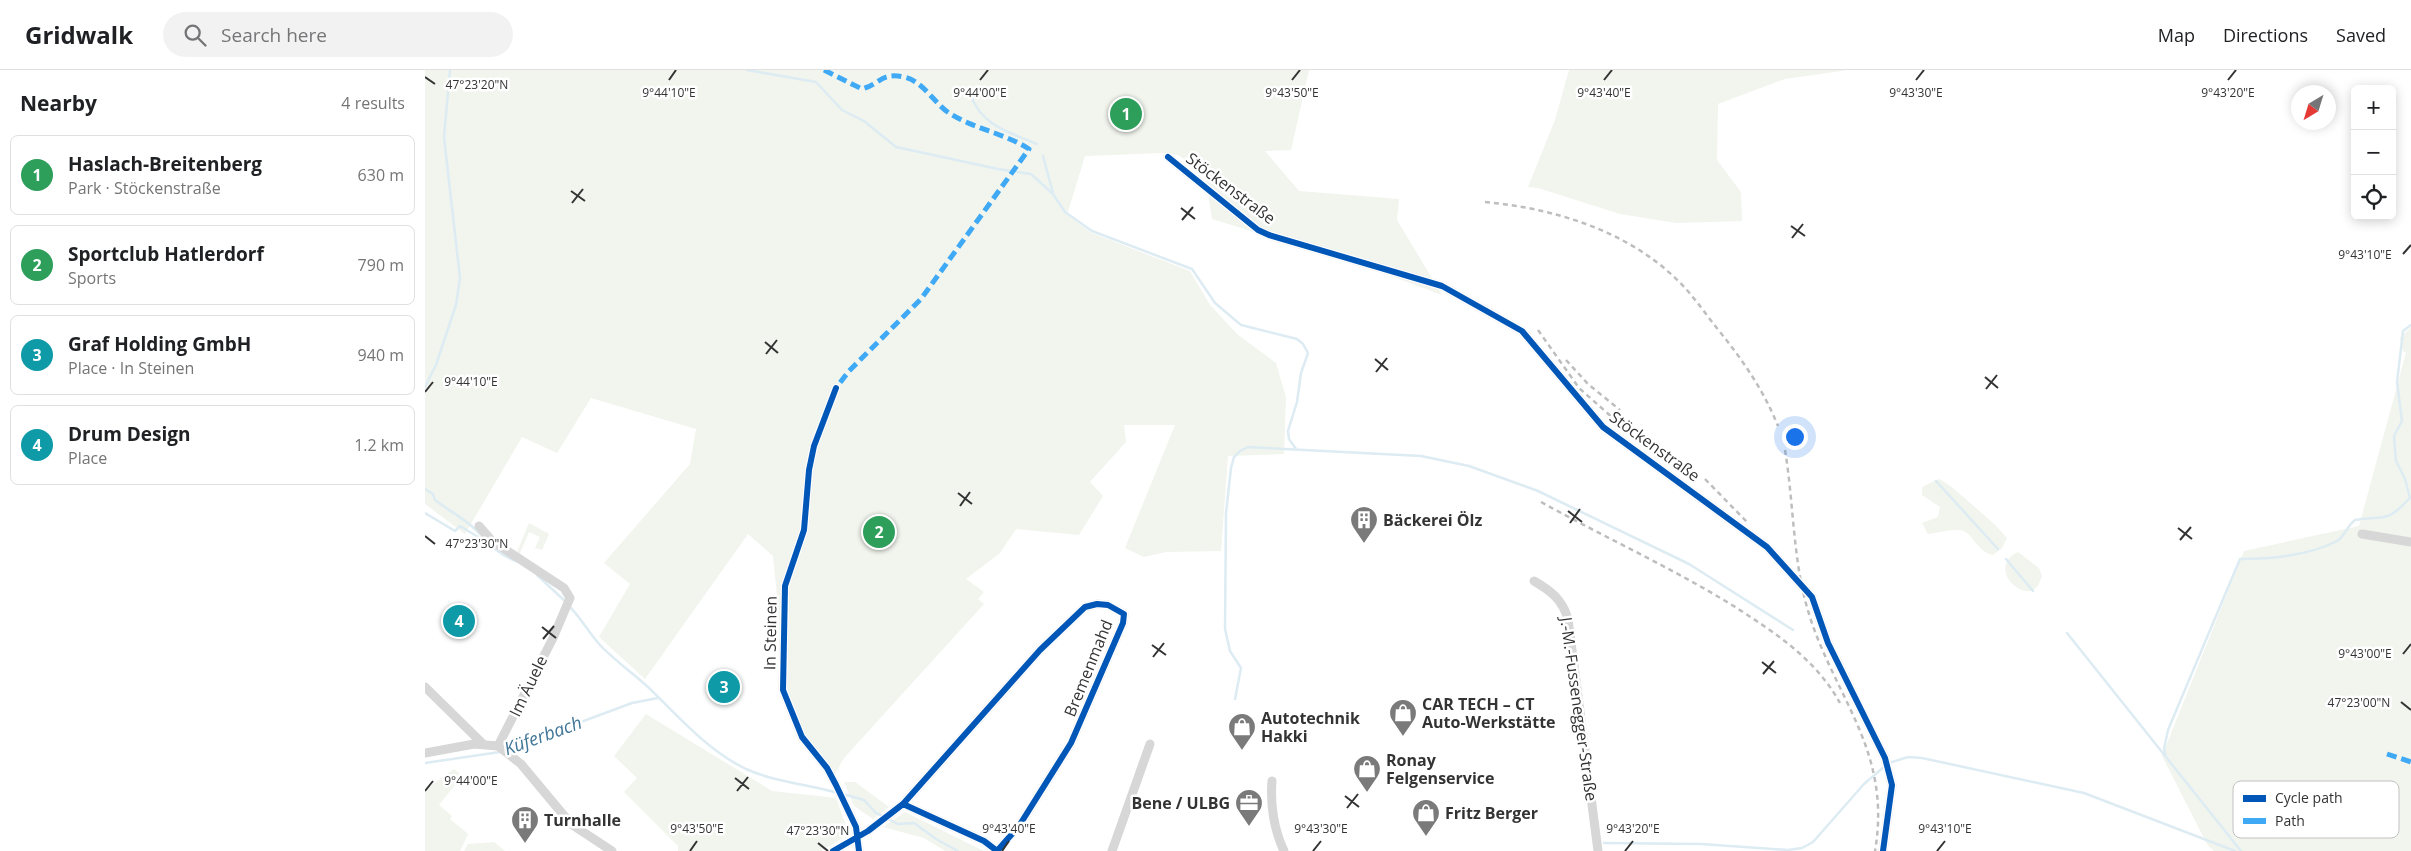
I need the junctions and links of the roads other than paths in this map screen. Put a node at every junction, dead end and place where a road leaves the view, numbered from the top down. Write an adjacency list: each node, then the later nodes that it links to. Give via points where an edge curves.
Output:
1 (1168, 157): 22 (street, Stöckenstraße, via 1258,230 1442,286 1523,331 1603,427 1756,536 1812,597 1828,644 1885,758 1892,785)
2 (836, 388): 14 (street, In Steinen, via 813,446 802,536 785,586 783,690 803,738 836,785 856,827)
3 (479, 526): 10 (street, Im Äuele, via 492,541 564,588 570,601)
4 (2362, 534): 5 (street)
5 (2411, 542)
6 (1534, 581): 21 (street, J.-M.-Fussenegger-Straße, via 1558,598 1568,619)
7 (425, 687): 8 (street)
8 (483, 744): 10 (street); 11 (street)
9 (1150, 744): 19 (street)
10 (502, 748): 15 (street, via 521,764 571,824)
11 (425, 753)
12 (1272, 781): 20 (street, via 1276,832)
13 (903, 804): 14 (street, Bremenmahd); 18 (street, Bremenmahd, via 984,841); 18 (street, Bremenmahd, via 1058,630 1085,607 1097,604 1118,609 1124,614 1123,624 1071,744 1019,826)
14 (857, 838): 16 (street, Bremenmahd); 17 (street, In Steinen)
15 (612, 851)
16 (833, 851)
17 (859, 851)
18 (997, 851)
19 (1112, 851)
20 (1285, 851)
21 (1597, 851)
22 (1883, 851)

